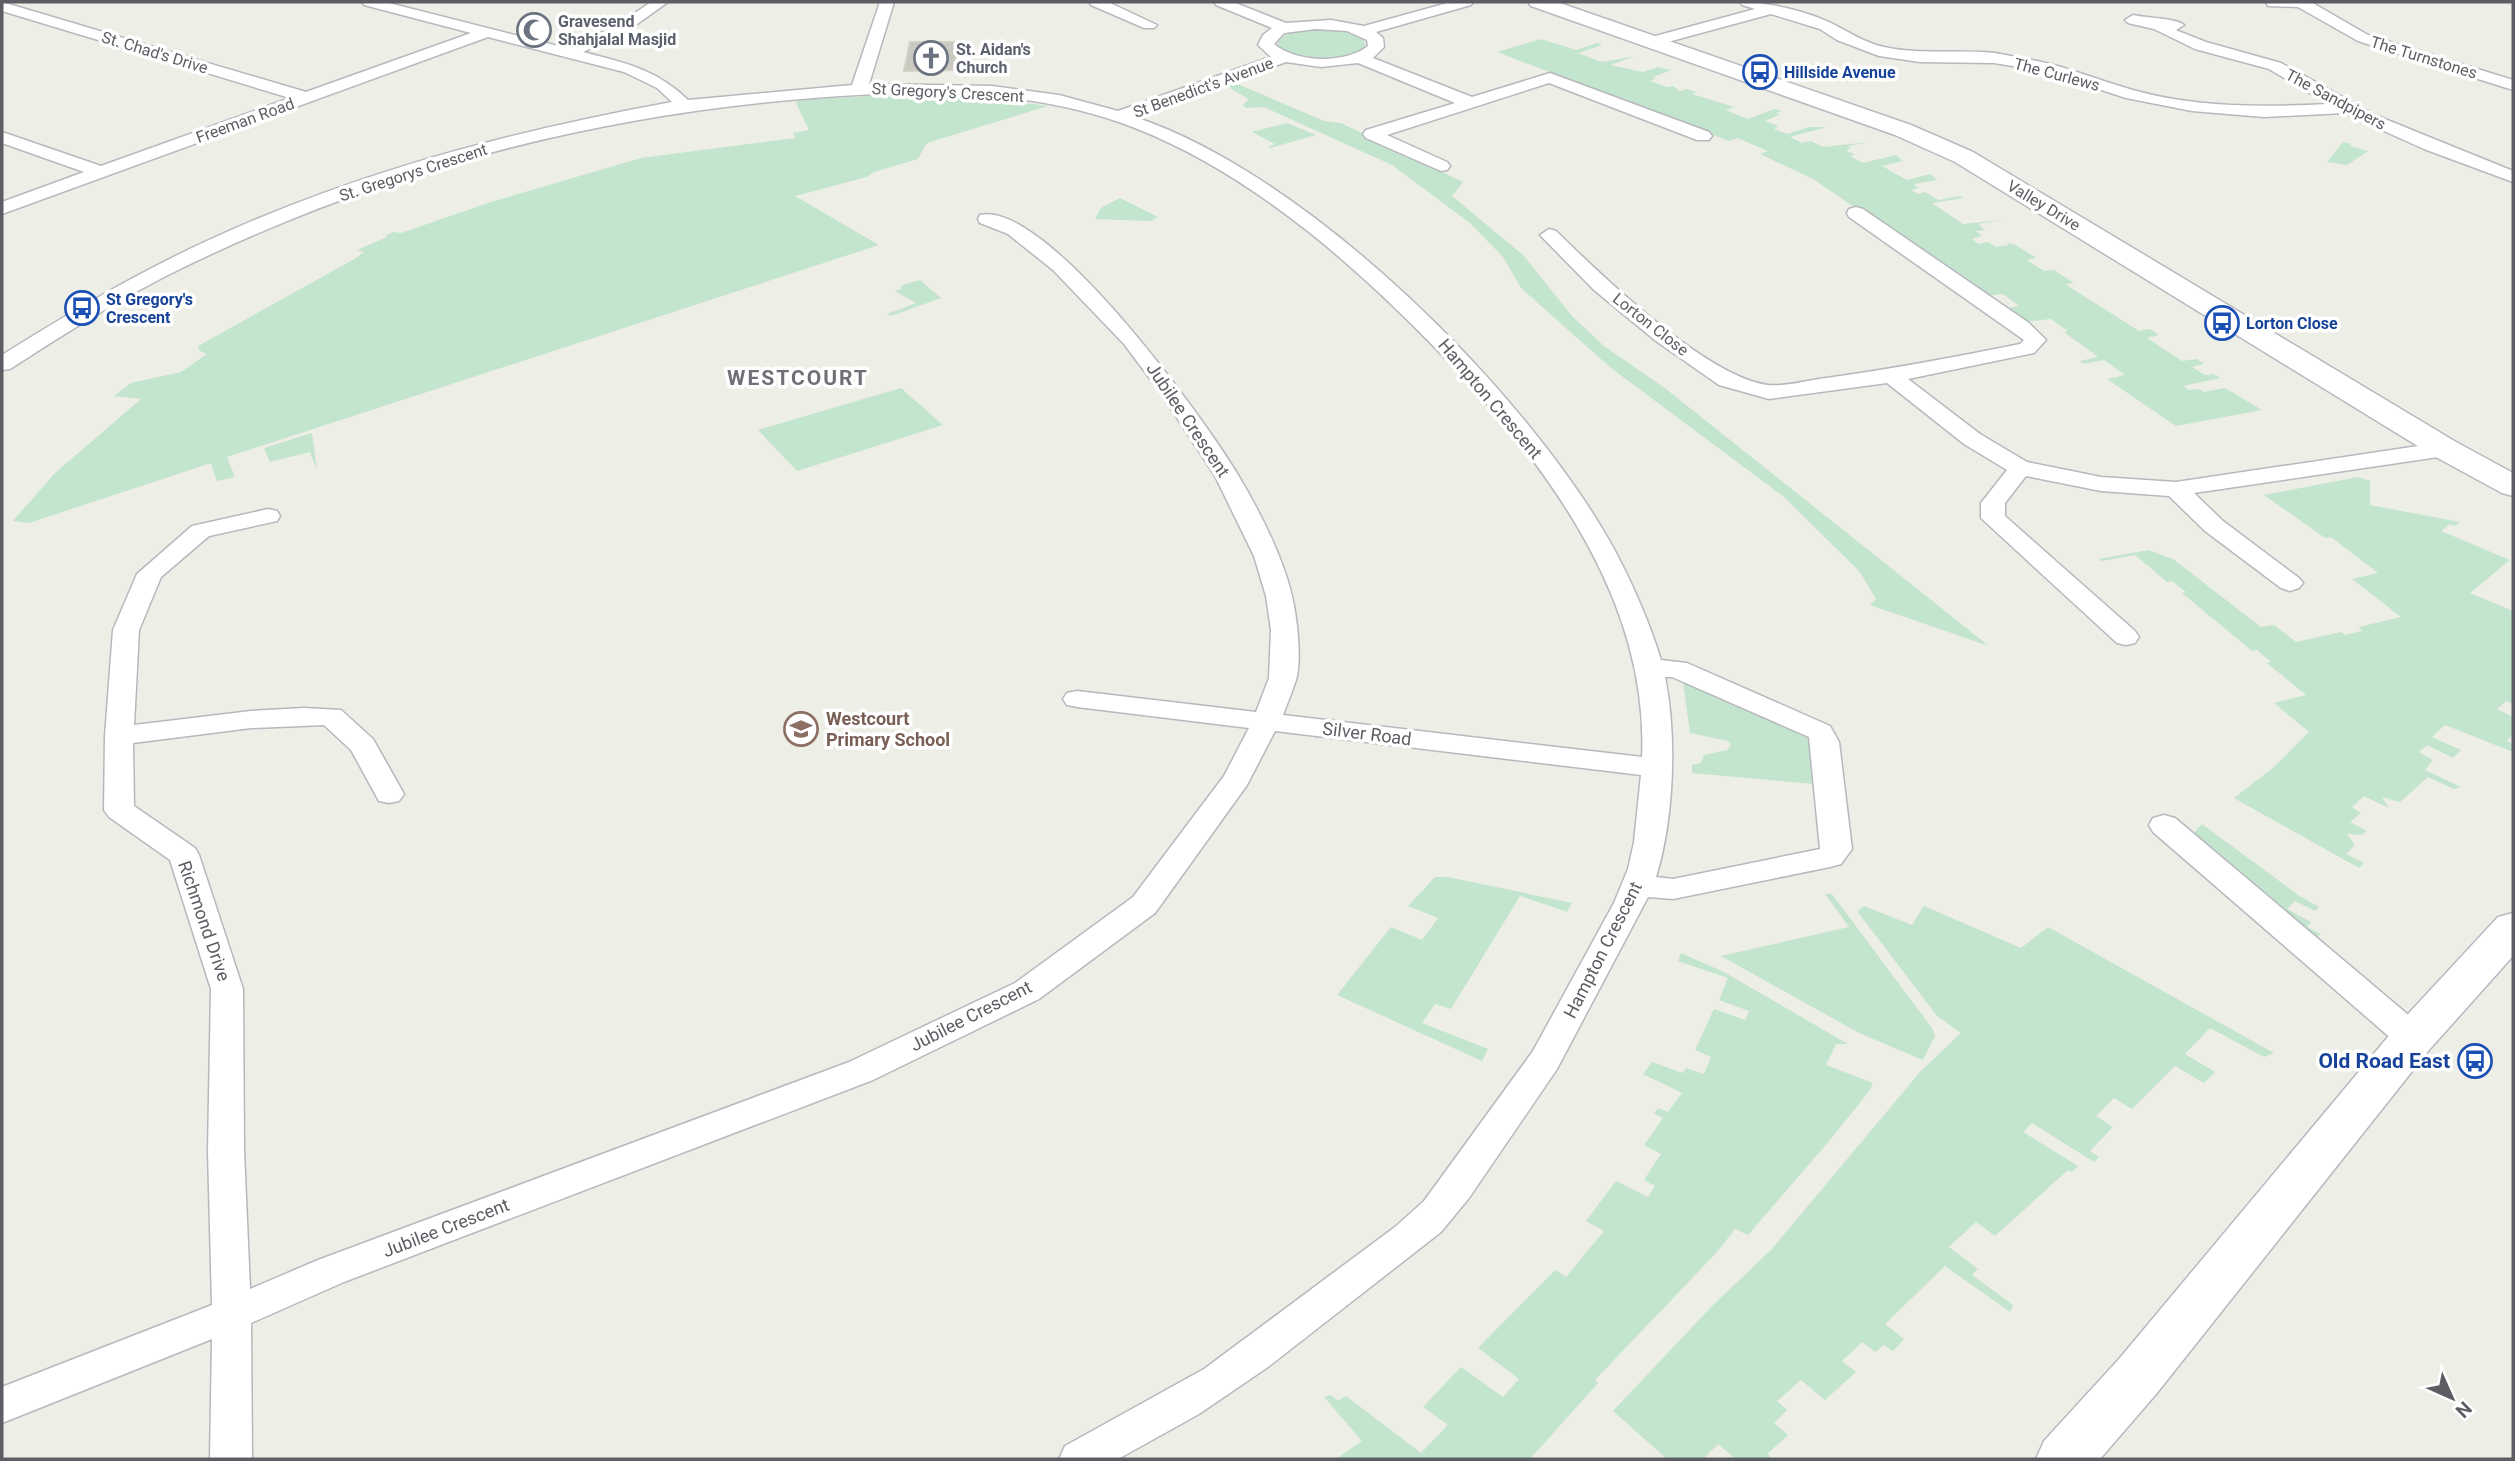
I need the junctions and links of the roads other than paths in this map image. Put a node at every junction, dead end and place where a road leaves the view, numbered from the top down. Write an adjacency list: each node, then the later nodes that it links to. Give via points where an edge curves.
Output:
1 (369, 2): 20 (street)
2 (661, 2): 22 (street, via 616,32)
3 (887, 2): 26 (street)
4 (1096, 2): 14 (street, via 1132,17)
5 (1221, 2): 18 (street)
6 (1466, 2): 19 (street)
7 (1538, 2): 21 (street, Valley Drive)
8 (1747, 2): 13 (street, The Curlews)
9 (1799, 2): 13 (street)
10 (2301, 2): 11 (street); 25 (street, The Turnstones, via 2361,38)
11 (2273, 3)
12 (2, 6): 27 (street, St. Chad's Drive)
13 (1772, 9): 21 (street); 30 (street, The Curlews, via 1825,26 1879,51 1994,58 2192,106 2264,112)
14 (1152, 18)
15 (2133, 20): 17 (street)
16 (2179, 24): 17 (street)
17 (2159, 26): 30 (street, The Sandpipers, via 2211,50 2274,66)
18 (1286, 28): 19 (street, via 1329,24); 23 (street, St Benedict's Avenue, via 1272,34 1266,43)
19 (1363, 31): 24 (street, via 1377,43 1374,51)
20 (488, 32): 22 (street); 27 (street, Freeman Road)
21 (1653, 41): 44 (street, Valley Drive, via 1903,130 1964,157)
22 (570, 52): 29 (street, via 647,76)
23 (1285, 57): 24 (street, St Benedict's Avenue, via 1322,62); 31 (street, St Benedict's Avenue)
24 (1360, 58): 28 (street, St Benedict's Avenue)
25 (2513, 85)
26 (860, 87): 29 (street, St. Gregorys Crescent); 31 (street, St Gregory's Crescent, via 1010,93)
27 (308, 98): 36 (street, Freeman Road)
28 (1471, 103): 32 (street, via 1550,78); 35 (street, via 1372,134)
29 (684, 105): 42 (street, St. Gregorys Crescent, via 505,142 313,205 143,281)
30 (2348, 108): 37 (street, The Sandpipers, via 2428,147)
31 (1121, 116): 34 (street, St Gregory's Crescent)
32 (1703, 136)
33 (2, 137): 36 (street)
34 (1194, 150): 51 (street, Hampton Crescent, via 1334,244 1398,299 1480,383 1550,470 1597,542 1620,586)
35 (1441, 166)
36 (100, 172): 38 (street, Freeman Road)
37 (2513, 177)
38 (2, 208)
39 (1856, 214): 43 (street, Lorton Close, via 2036,340 2027,349)
40 (987, 219): 53 (street, Jubilee Crescent, via 1030,241 1114,321 1170,388 1227,476 1279,596 1283,678)
41 (1549, 235): 43 (street, Lorton Close, via 1663,337 1727,380 1769,392)
42 (2, 364)
43 (1891, 376): 45 (street, via 1972,439)
44 (2445, 449): 46 (street, Valley Drive); 47 (street)
45 (2020, 468): 47 (street, via 2101,484); 50 (street, via 1993,503 1993,518)
46 (2513, 486)
47 (2176, 489): 49 (street, via 2202,515)
48 (268, 516): 54 (street, Richmond Drive, via 201,531 150,574 126,630)
49 (2290, 583)
50 (2126, 637)
51 (1651, 668): 55 (street, Hampton Crescent, via 1658,714); 58 (street, via 1699,678 1820,732 1825,742 1837,849 1830,857 1673,890)
52 (1077, 699): 53 (street, Silver Road)
53 (1266, 722): 55 (street, Silver Road); 61 (street, Jubilee Crescent, via 1237,779 1144,905 1027,991 861,1071 331,1271)
54 (119, 736): 56 (street, via 290,715 331,716 363,745); 61 (street, Richmond Drive, via 119,810 184,855 227,989)
55 (1656, 768): 58 (street, Hampton Crescent)
56 (389, 794)
57 (2164, 825): 60 (street)
58 (1639, 886): 64 (street, Hampton Crescent, via 1553,1048 1432,1218 1203,1391)
59 (2513, 928): 60 (street)
60 (2413, 1038): 65 (street, via 2198,1304)
61 (232, 1314): 62 (street, Jubilee Crescent); 63 (street)
62 (2, 1405)
63 (231, 1459)
64 (1080, 1459)
65 (2064, 1459)

